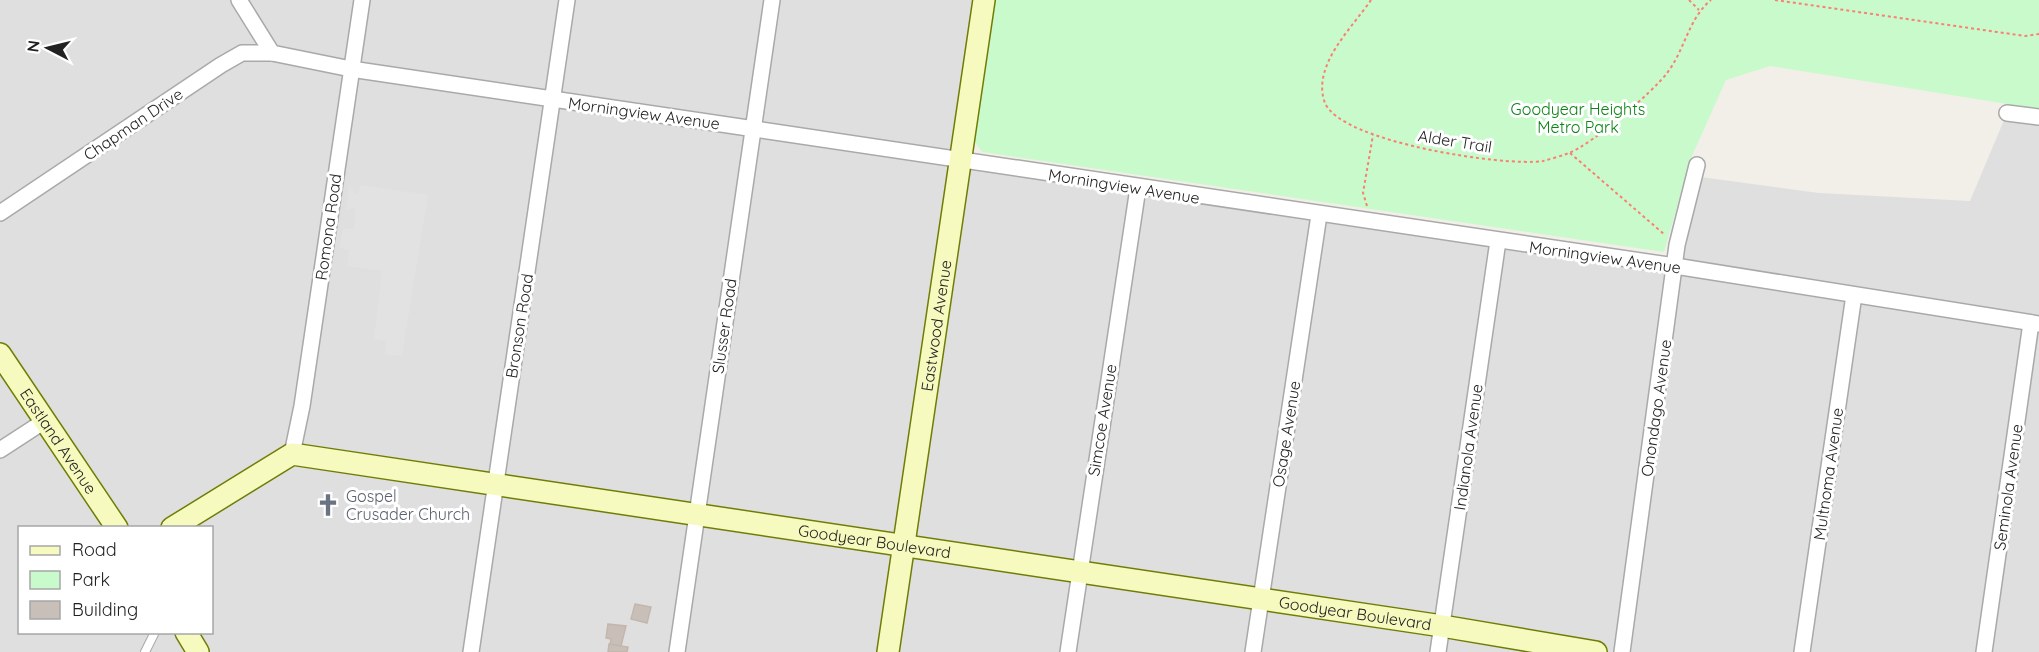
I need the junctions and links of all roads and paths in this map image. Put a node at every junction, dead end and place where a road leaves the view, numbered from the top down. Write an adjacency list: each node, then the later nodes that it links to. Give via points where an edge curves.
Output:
1 (239, 0): 12 (street)
2 (362, 0): 13 (street, Romona Road)
3 (567, 0): 14 (street, Bronson Road)
4 (772, 0): 17 (street, Slusser Road)
5 (984, 0): 20 (street, Eastwood Avenue)
6 (1371, 0): 18 (path, Alder Trail, via 1328,61 1323,75 1325,103 1335,116)
7 (1689, 0): 10 (path)
8 (1711, 0): 10 (path, Alder Trail)
9 (1774, 0): 11 (path, via 2025,36)
10 (1699, 10): 19 (path, Alder Trail, via 1668,72 1645,95)
11 (2039, 34)
12 (272, 52): 13 (street, Morningview Avenue); 23 (street, Chapman Drive, via 242,53 221,65)
13 (351, 69): 14 (street, Morningview Avenue); 34 (street, Romona Road)
14 (553, 99): 17 (street, Morningview Avenue); 35 (street, Bronson Road)
15 (2007, 113): 16 (street)
16 (2039, 117)
17 (753, 128): 20 (street, Morningview Avenue); 36 (street, Slusser Road)
18 (1372, 135): 19 (path, Alder Trail, via 1484,159 1542,161); 25 (path, via 1363,193)
19 (1570, 153): 27 (path)
20 (961, 161): 22 (street, Morningview Avenue); 39 (street, Eastwood Avenue)
21 (1697, 165): 27 (street, Onondago Avenue)
22 (1138, 188): 24 (street, Morningview Avenue); 40 (street, Simcoe Avenue)
23 (0, 213)
24 (1319, 215): 25 (street, Morningview Avenue); 41 (street, Osage Avenue)
25 (1372, 223): 26 (street, Morningview Avenue)
26 (1498, 241): 28 (street, Morningview Avenue); 42 (street, Indianola Avenue)
27 (1677, 245): 28 (street, Onondago Avenue)
28 (1675, 267): 29 (street, Morningview Avenue); 54 (street, Onondago Avenue)
29 (1854, 295): 30 (street, Morningview Avenue); 55 (street, Multnoma Avenue)
30 (2035, 323): 56 (street, Seminola Avenue)
31 (0, 354): 32 (street, Eastland Avenue)
32 (43, 422): 33 (street); 37 (street, Eastland Avenue)
33 (0, 450)
34 (292, 454): 35 (street, Goodyear Boulevard); 38 (street)
35 (495, 485): 36 (street, Goodyear Boulevard); 47 (street, Bronson Road)
36 (697, 515): 39 (street, Goodyear Boulevard); 48 (street, Slusser Road)
37 (116, 526)
38 (175, 526)
39 (904, 546): 40 (street, Goodyear Boulevard); 49 (street, Eastwood Avenue)
40 (1079, 572): 41 (street, Goodyear Boulevard); 50 (street, Simcoe Avenue)
41 (1261, 599): 42 (street, Goodyear Boulevard); 51 (street, Osage Avenue)
42 (1442, 626): 52 (street, Indianola Avenue); 53 (street, Goodyear Boulevard)
43 (154, 634): 45 (lane)
44 (187, 634): 46 (street)
45 (145, 652)
46 (198, 652)
47 (471, 652)
48 (677, 652)
49 (888, 652)
50 (1068, 652)
51 (1253, 652)
52 (1438, 652)
53 (1596, 652)
54 (1623, 652)
55 (1802, 652)
56 (1984, 652)

